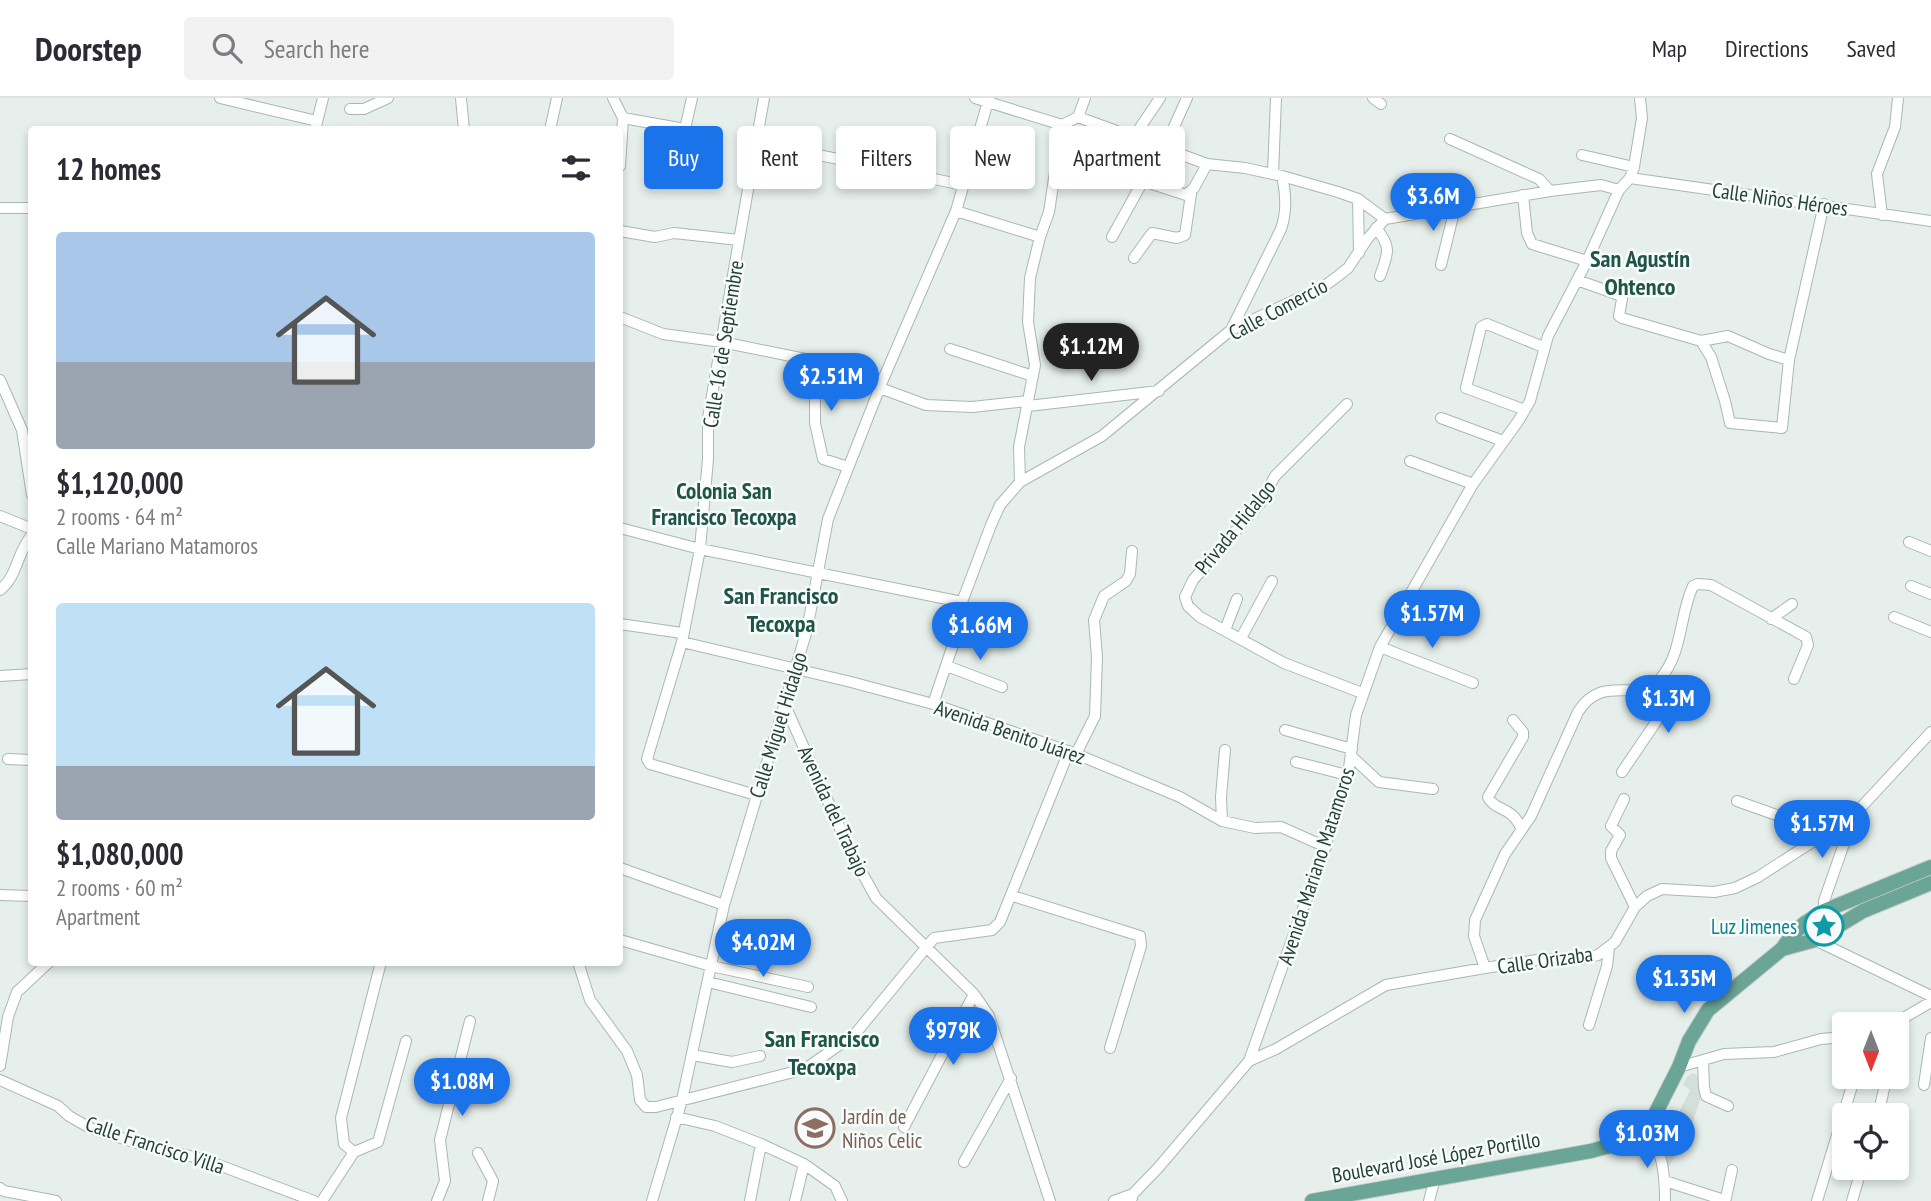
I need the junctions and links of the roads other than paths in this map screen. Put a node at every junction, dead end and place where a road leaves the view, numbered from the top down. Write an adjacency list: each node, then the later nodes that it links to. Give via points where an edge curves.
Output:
1 (220, 98): 20 (street)
2 (323, 98): 20 (street)
3 (388, 98): 17 (street, via 364,109)
4 (461, 98): 22 (street)
5 (557, 98): 23 (street)
6 (612, 98): 19 (street)
7 (692, 98): 26 (street)
8 (764, 98): 27 (street, Calle 16 de Septiembre)
9 (975, 98): 16 (street)
10 (1085, 98): 18 (street)
11 (1160, 98): 30 (street)
12 (1187, 98): 31 (street)
13 (1276, 98): 38 (street)
14 (1640, 98): 37 (street, via 1642,118)
15 (1898, 98): 52 (street, via 1895,127 1877,174)
16 (988, 100): 21 (street); 28 (street, Calle Miguel Hidalgo)
17 (350, 108)
18 (1078, 117): 21 (street); 29 (street)
19 (623, 118): 24 (street); 25 (street)
20 (316, 125)
21 (1062, 125): 57 (street, via 1049,212)
22 (464, 126)
23 (551, 126)
24 (622, 126)
25 (668, 126)
26 (686, 126)
27 (759, 126)
28 (980, 126)
29 (1102, 126)
30 (1141, 126)
31 (1174, 126)
32 (1450, 139): 43 (street, via 1539,179)
33 (1582, 155): 37 (street, Calle Niños Héroes)
34 (822, 156): 39 (street)
35 (1185, 156): 36 (street)
36 (1207, 164): 38 (street); 44 (street)
37 (1632, 172): 42 (street, Avenida Mariano Matamoros); 47 (street, Calle Niños Héroes)
38 (1278, 175): 46 (street); 67 (street, via 1286,193 1285,216)
39 (950, 182)
40 (748, 189): 59 (street, Calle 16 de Septiembre)
41 (962, 189): 51 (street, Calle Miguel Hidalgo)
42 (1619, 190): 43 (street, via 1601,185); 62 (street, Avenida Mariano Matamoros)
43 (1550, 191): 45 (street)
44 (1191, 194): 58 (street, via 1143,181); 61 (street, via 1185,235 1152,233)
45 (1523, 195): 50 (street); 62 (street, via 1532,244)
46 (1358, 200): 53 (street); 60 (street)
47 (1824, 204): 52 (street, Calle Niños Héroes); 72 (street)
48 (0, 208): 49 (street)
49 (28, 208)
50 (1455, 208): 53 (street); 63 (street)
51 (956, 211): 57 (street); 76 (street, Calle Miguel Hidalgo)
52 (1882, 215): 54 (street, Calle Niños Héroes)
53 (1385, 219): 55 (street, Calle Comercio)
54 (1931, 221)
55 (1376, 228): 60 (street, Calle Comercio); 64 (street, via 1388,248)
56 (623, 232): 59 (street)
57 (1040, 237): 74 (street, via 1028,310 1035,354)
58 (1112, 237)
59 (739, 240): 69 (street, Calle 16 de Septiembre)
60 (1359, 253): 67 (street, Calle Comercio, via 1323,288)
61 (1134, 258)
62 (1587, 261): 65 (street, Avenida Mariano Matamoros)
63 (1441, 265)
64 (1380, 276)
65 (1577, 280): 68 (street, via 1619,295 1622,318); 70 (street, Avenida Mariano Matamoros)
66 (623, 318): 69 (street, via 663,334)
67 (1231, 330): 77 (street, Calle Comercio)
68 (1701, 341): 72 (street, via 1728,336); 72 (street, via 1711,357 1730,423 1782,428)
69 (722, 342): 73 (street); 93 (street, Calle 16 de Septiembre, via 708,418)
70 (1543, 347): 80 (street, Avenida Mariano Matamoros); 80 (street, via 1483,324 1467,385)
71 (950, 349): 74 (street)
72 (1789, 360)
73 (815, 361): 76 (street); 84 (street, via 815,423 823,459)
74 (1033, 376): 78 (street)
75 (0, 380): 85 (street, via 22,430)
76 (881, 385): 78 (street, via 926,405); 84 (street, Calle Miguel Hidalgo)
77 (1158, 391): 78 (street); 86 (street, Calle Comercio, via 1102,436)
78 (1028, 404): 86 (street, via 1019,447)
79 (1347, 404): 107 (street, Privada Hidalgo, via 1275,476 1261,502 1188,589 1188,606)
80 (1525, 410): 82 (street, Avenida Mariano Matamoros)
81 (1441, 418): 82 (street)
82 (1503, 440): 87 (street, Avenida Mariano Matamoros)
83 (1410, 461): 87 (street)
84 (848, 467): 96 (street, Calle Miguel Hidalgo, via 828,519)
85 (28, 469)
86 (1020, 482): 102 (street, via 1000,505)
87 (1473, 484): 111 (street, Avenida Mariano Matamoros)
88 (0, 516): 89 (street)
89 (28, 527)
90 (623, 529): 93 (street)
91 (28, 540): 99 (street, via 9,582)
92 (1909, 542): 95 (street)
93 (700, 550): 96 (street); 109 (street, Calle 16 de Septiembre)
94 (1132, 551): 127 (street, via 1130,575 1104,597 1094,620 1095,716)
95 (1931, 551)
96 (818, 573): 102 (street); 113 (street, Calle Miguel Hidalgo)
97 (1272, 581): 110 (street)
98 (1911, 586): 100 (street)
99 (0, 590)
100 (1931, 594)
101 (1237, 599): 107 (street)
102 (962, 603): 112 (street)
103 (1792, 604): 105 (street)
104 (1894, 617): 108 (street)
105 (1771, 619): 116 (street, via 1808,640); 119 (street, via 1711,585 1698,583 1693,586 1678,643 1662,676)
106 (623, 625): 109 (street, Avenida Benito Juárez)
107 (1225, 630): 110 (street, Privada Hidalgo)
108 (1931, 632)
109 (682, 638): 113 (street, Avenida Benito Juárez); 135 (street, Calle 16 de Septiembre, via 647,759 650,764)
110 (1241, 638): 120 (street, Privada Hidalgo, via 1307,674)
111 (1380, 647): 117 (street); 120 (street, Avenida Mariano Matamoros)
112 (947, 666): 118 (street); 122 (street)
113 (795, 668): 121 (street, Calle Miguel Hidalgo); 122 (street, Avenida Benito Juárez)
114 (28, 674): 115 (street)
115 (0, 676)
116 (1794, 678)
117 (1473, 683)
118 (1002, 687)
119 (1646, 689): 132 (street, via 1658,719); 140 (street, via 1607,691 1588,698)
120 (1362, 693): 128 (street, Avenida Mariano Matamoros)
121 (784, 704): 135 (street, Calle Miguel Hidalgo); 156 (street, Avenida del Trabajo, via 876,898)
122 (933, 704): 127 (street, Avenida Benito Juárez)
123 (1513, 720): 140 (street, via 1523,737 1488,797 1511,813)
124 (1285, 730): 128 (street)
125 (1931, 732): 138 (street, Calle Orizaba)
126 (1225, 750): 139 (street)
127 (1072, 752): 139 (street, Avenida Benito Juárez, via 1180,797); 147 (street)
128 (1352, 752): 133 (street, Avenida Mariano Matamoros); 134 (street, via 1379,782)
129 (8, 759): 130 (street)
130 (28, 760)
131 (1296, 762): 133 (street)
132 (1622, 772)
133 (1347, 775): 142 (street, Avenida Mariano Matamoros)
134 (1433, 789)
135 (756, 795): 149 (street, Calle Miguel Hidalgo)
136 (1624, 799): 150 (street, via 1611,826 1620,835 1611,858)
137 (1737, 801): 141 (street)
138 (1854, 814): 141 (street, Calle Orizaba); 151 (street, Calle Orizaba)
139 (1222, 821): 142 (street, Avenida Benito Juárez, via 1255,828 1281,827)
140 (1521, 828): 163 (street, via 1475,920 1474,936)
141 (1827, 832): 150 (street, Calle Orizaba, via 1735,888 1714,892 1662,889)
142 (1326, 847): 179 (street, Avenida Mariano Matamoros)
143 (1931, 867): 151 (main road)
144 (623, 869): 149 (street)
145 (1931, 883): 153 (main road, via 1863,911)
146 (0, 895): 148 (street)
147 (1013, 896): 156 (street, via 992,930 938,936); 176 (street, via 1140,936)
148 (28, 897)
149 (724, 905): 162 (street, Calle Miguel Hidalgo)
150 (1635, 907): 157 (street, Calle Orizaba)
151 (1824, 911): 152 (main road); 153 (main road, via 1834,916)
152 (1805, 923): 154 (main road, via 1807,936); 158 (main road)
153 (1833, 930): 154 (main road)
154 (1815, 940): 158 (main road); 167 (street)
155 (623, 941): 162 (street)
156 (926, 946): 166 (street, Avenida del Trabajo); 187 (street, via 855,1034 805,1069)
157 (1609, 948): 163 (street, Calle Orizaba, via 1589,958); 172 (street)
158 (1782, 949): 182 (main road, via 1708,1010)
159 (46, 966): 181 (street, via 17,992)
160 (380, 966): 193 (street, via 341,1118 344,1144)
161 (580, 966): 187 (street, via 590,1000 627,1051 637,1075 640,1100 646,1107)
162 (711, 966): 164 (street, Calle Miguel Hidalgo); 165 (street)
163 (1485, 968): 179 (street, Calle Orizaba, via 1386,985)
164 (708, 982): 169 (street); 177 (street, Calle Miguel Hidalgo)
165 (808, 987)
166 (974, 993): 183 (street, Avenida del Trabajo, via 989,1016); 190 (street)
167 (1931, 996)
168 (1931, 1003): 170 (street)
169 (811, 1007)
170 (1909, 1016)
171 (470, 1021): 206 (street, via 440,1140 445,1181)
172 (1589, 1025)
173 (1832, 1038): 180 (street, via 1774,1052 1724,1054)
174 (1931, 1038): 185 (street)
175 (406, 1041): 193 (street, via 377,1142)
176 (1111, 1048)
177 (692, 1055): 178 (street, via 733,1062); 187 (street, Calle Miguel Hidalgo)
178 (760, 1056)
179 (1249, 1061): 202 (street, Avenida Mariano Matamoros)
180 (1703, 1061): 182 (street); 188 (street, via 1706,1096)
181 (0, 1066)
182 (1679, 1068): 191 (main road)
183 (1011, 1078): 195 (street); 212 (street, Avenida del Trabajo)
184 (0, 1080): 204 (street, Calle Francisco Villa, via 58,1106 90,1128 203,1159)
185 (1924, 1085)
186 (1851, 1089): 217 (street)
187 (682, 1100): 189 (street, Calle Miguel Hidalgo)
188 (1728, 1106)
189 (676, 1117): 192 (street); 208 (street, Calle Miguel Hidalgo)
190 (904, 1127)
191 (1647, 1130): 198 (main road, Boulevard José López Portillo, via 1591,1151); 200 (street)
192 (761, 1144): 196 (street); 209 (street)
193 (354, 1152): 205 (street)
194 (478, 1153): 207 (street, via 493,1181)
195 (964, 1162)
196 (804, 1164): 210 (street); 211 (street, via 835,1186)
197 (1732, 1170): 200 (street, via 1729,1194 1721,1199)
198 (1435, 1178): 214 (main road, Boulevard José López Portillo); 215 (street)
199 (1859, 1180): 218 (street)
200 (1665, 1181): 216 (street)
201 (0, 1188): 203 (street)
202 (1132, 1198): 213 (street, Avenida Mariano Matamoros)
203 (56, 1201)
204 (314, 1201)
205 (322, 1201)
206 (437, 1201)
207 (488, 1201)
208 (652, 1201)
209 (750, 1201)
210 (795, 1201)
211 (842, 1201)
212 (1050, 1201)
213 (1114, 1201)
214 (1312, 1201)
215 (1429, 1201)
216 (1665, 1201)
217 (1816, 1201)
218 (1852, 1201)

